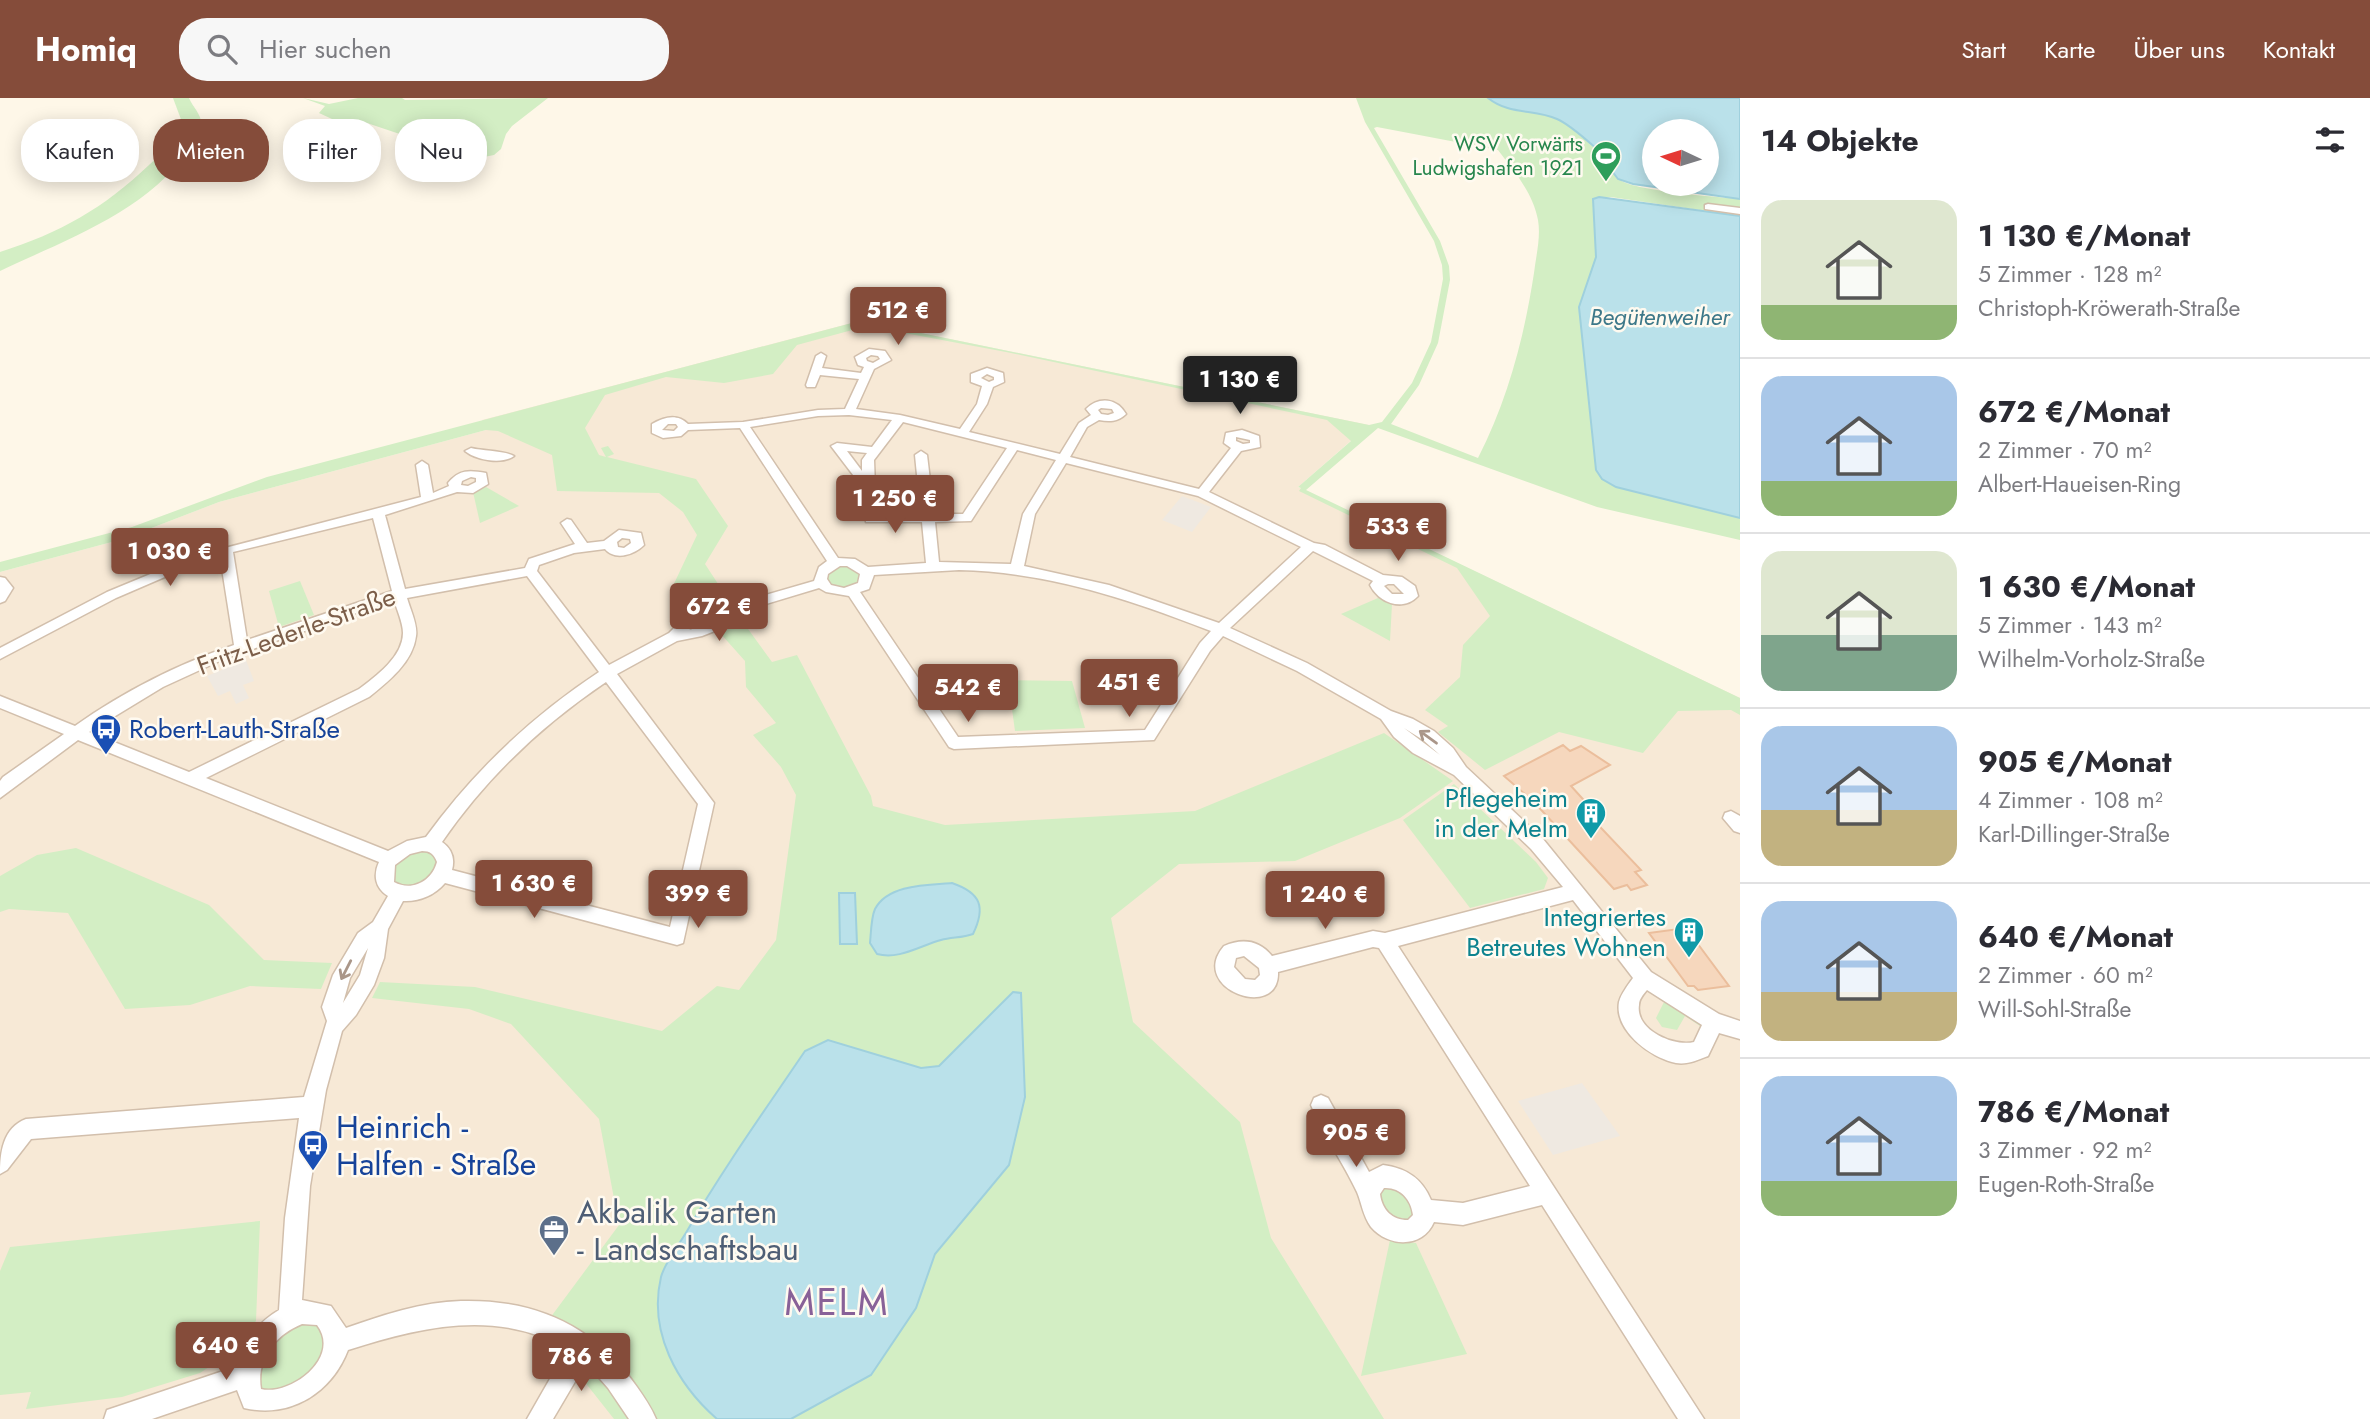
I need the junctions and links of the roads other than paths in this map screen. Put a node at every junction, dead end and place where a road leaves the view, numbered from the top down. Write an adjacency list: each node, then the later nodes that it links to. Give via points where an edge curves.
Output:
1 (1708, 207): 2 (street)
2 (1740, 211)
3 (821, 356): 4 (street)
4 (817, 372): 5 (street); 7 (street, via 867,371)
5 (811, 385)
6 (988, 385): 12 (street, via 982,404)
7 (849, 412): 9 (street); 10 (street)
8 (1097, 416): 18 (street, via 1083,425)
9 (900, 418): 12 (street); 15 (street)
10 (743, 425): 11 (street); 30 (street)
11 (685, 427)
12 (962, 433): 13 (street)
13 (1014, 446): 18 (street); 24 (street, via 967,517)
14 (1238, 447): 21 (street)
15 (875, 451): 20 (street, via 868,460); 20 (street, via 837,446)
16 (921, 455): 24 (street)
17 (508, 456): 22 (street, via 477,453 473,473 458,478 456,488)
18 (1064, 457): 21 (street); 32 (street, via 1029,514)
19 (422, 465): 22 (street)
20 (869, 488): 24 (street, via 870,519)
21 (1202, 493): 27 (street)
22 (428, 499): 23 (street)
23 (378, 512): 29 (street); 39 (street)
24 (929, 518): 31 (street)
25 (567, 523): 28 (street)
26 (609, 544): 28 (street, Fritz-Lederle-Straße)
27 (1310, 546): 35 (street); 41 (street)
28 (583, 547): 33 (street, Fritz-Lederle-Straße, via 534,562)
29 (226, 550): 42 (street); 43 (street, via 98,600)
30 (835, 563): 34 (street, via 850,562); 37 (street, via 821,574)
31 (933, 566): 32 (street); 34 (street)
32 (1017, 569): 41 (street, via 1085,582)
33 (530, 571): 39 (street, Fritz-Lederle-Straße); 44 (street)
34 (866, 571): 38 (street, via 867,581)
35 (1381, 580)
36 (0, 581): 40 (street, via 6,588)
37 (822, 583): 38 (street, via 838,593); 44 (street, via 741,607 736,616 687,636 674,636)
38 (853, 592): 41 (street, via 954,743 1149,736)
39 (399, 593): 42 (street, Fritz-Lederle-Straße); 47 (street, via 410,634 404,654 389,674 364,693)
40 (0, 598)
41 (1222, 628): 52 (street, via 1304,666 1385,715 1391,726 1416,746 1460,771 1537,844)
42 (241, 647): 46 (street, Fritz-Lederle-Straße, via 158,683)
43 (0, 654)
44 (608, 673): 49 (street, via 505,757 447,820); 51 (street, via 706,803 677,937)
45 (0, 702): 46 (street)
46 (76, 732): 47 (street); 48 (street)
47 (191, 778): 50 (street)
48 (0, 792)
49 (431, 845): 50 (street, via 406,848); 51 (street, via 444,854)
50 (390, 859): 53 (street, via 383,880)
51 (442, 875): 53 (street, via 418,893)
52 (1577, 891): 54 (street); 56 (street)
53 (398, 894): 60 (street, via 379,928 380,942 367,977 351,1008 337,1022)
54 (1385, 941): 55 (street, via 1373,939); 63 (street)
55 (1268, 966)
56 (1644, 978): 57 (street); 57 (street, via 1629,1002 1631,1017 1642,1034 1658,1045 1674,1053 1701,1049)
57 (1714, 1022): 58 (street)
58 (1740, 1030)
59 (1321, 1105): 62 (street)
60 (312, 1107): 61 (street, via 26,1129); 65 (street, via 294,1221)
61 (0, 1163)
62 (1369, 1193): 64 (street, via 1376,1180 1391,1176 1416,1192); 64 (street, via 1374,1213 1396,1231 1414,1231 1421,1226)
63 (1547, 1194): 64 (street, via 1463,1214); 73 (street)
64 (1425, 1210)
65 (290, 1316): 66 (street, via 323,1314 331,1321); 68 (street, via 258,1346)
66 (338, 1342): 67 (street, via 403,1321 482,1310 551,1328); 69 (street, via 333,1368 304,1402 278,1411)
67 (583, 1345): 71 (street); 72 (street, via 606,1366)
68 (248, 1374): 69 (street); 70 (street)
69 (255, 1412)
70 (116, 1419)
71 (540, 1419)
72 (644, 1419)
73 (1692, 1419)

